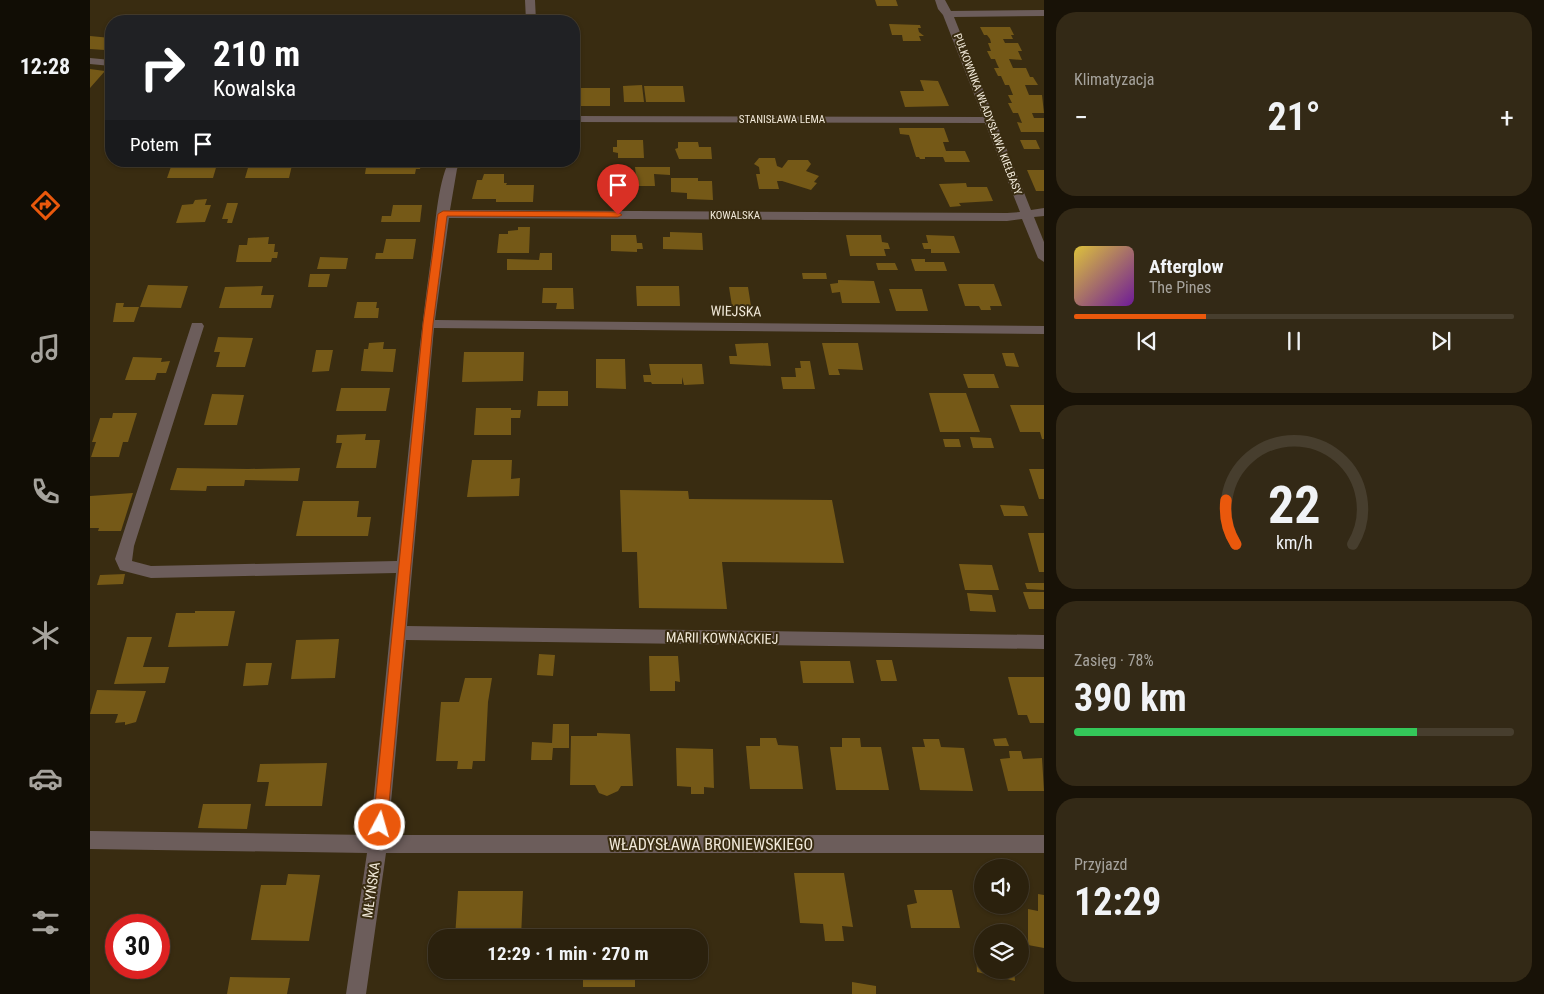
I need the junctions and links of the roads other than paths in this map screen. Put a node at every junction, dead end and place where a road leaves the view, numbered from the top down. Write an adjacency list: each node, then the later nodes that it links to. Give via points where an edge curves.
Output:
1 (530, 0): 5 (street)
2 (940, 0): 4 (street, PUŁKOWNIKA WŁADYSŁAWA KIEŁBASY)
3 (1044, 13): 4 (street)
4 (948, 14): 9 (street, PUŁKOWNIKA WŁADYSŁAWA KIEŁBASY)
5 (531, 15)
6 (90, 61): 7 (street)
7 (105, 62)
8 (580, 119): 9 (street, STANISŁAWA LEMA)
9 (990, 120): 13 (street, PUŁKOWNIKA WŁADYSŁAWA KIEŁBASY)
10 (452, 167): 12 (street, MŁYŃSKA)
11 (1044, 212): 13 (street)
12 (443, 214): 13 (street, KOWALSKA); 15 (street, MŁYŃSKA)
13 (1027, 214): 14 (street, PUŁKOWNIKA WŁADYSŁAWA KIEŁBASY)
14 (1044, 258)
15 (428, 324): 17 (street, WIEJSKA); 18 (street, MŁYŃSKA)
16 (196, 326): 18 (street, via 126,546 123,560 126,566 150,572)
17 (1044, 330)
18 (404, 567): 19 (street, MŁYŃSKA)
19 (399, 633): 20 (street, MARII KOWNACKIEJ); 22 (street, MŁYŃSKA)
20 (1044, 642)
21 (90, 840): 22 (street, WŁADYSŁAWA BRONIEWSKIEGO)
22 (378, 844): 23 (street, WŁADYSŁAWA BRONIEWSKIEGO); 24 (street, MŁYŃSKA)
23 (1044, 844)
24 (356, 994)

